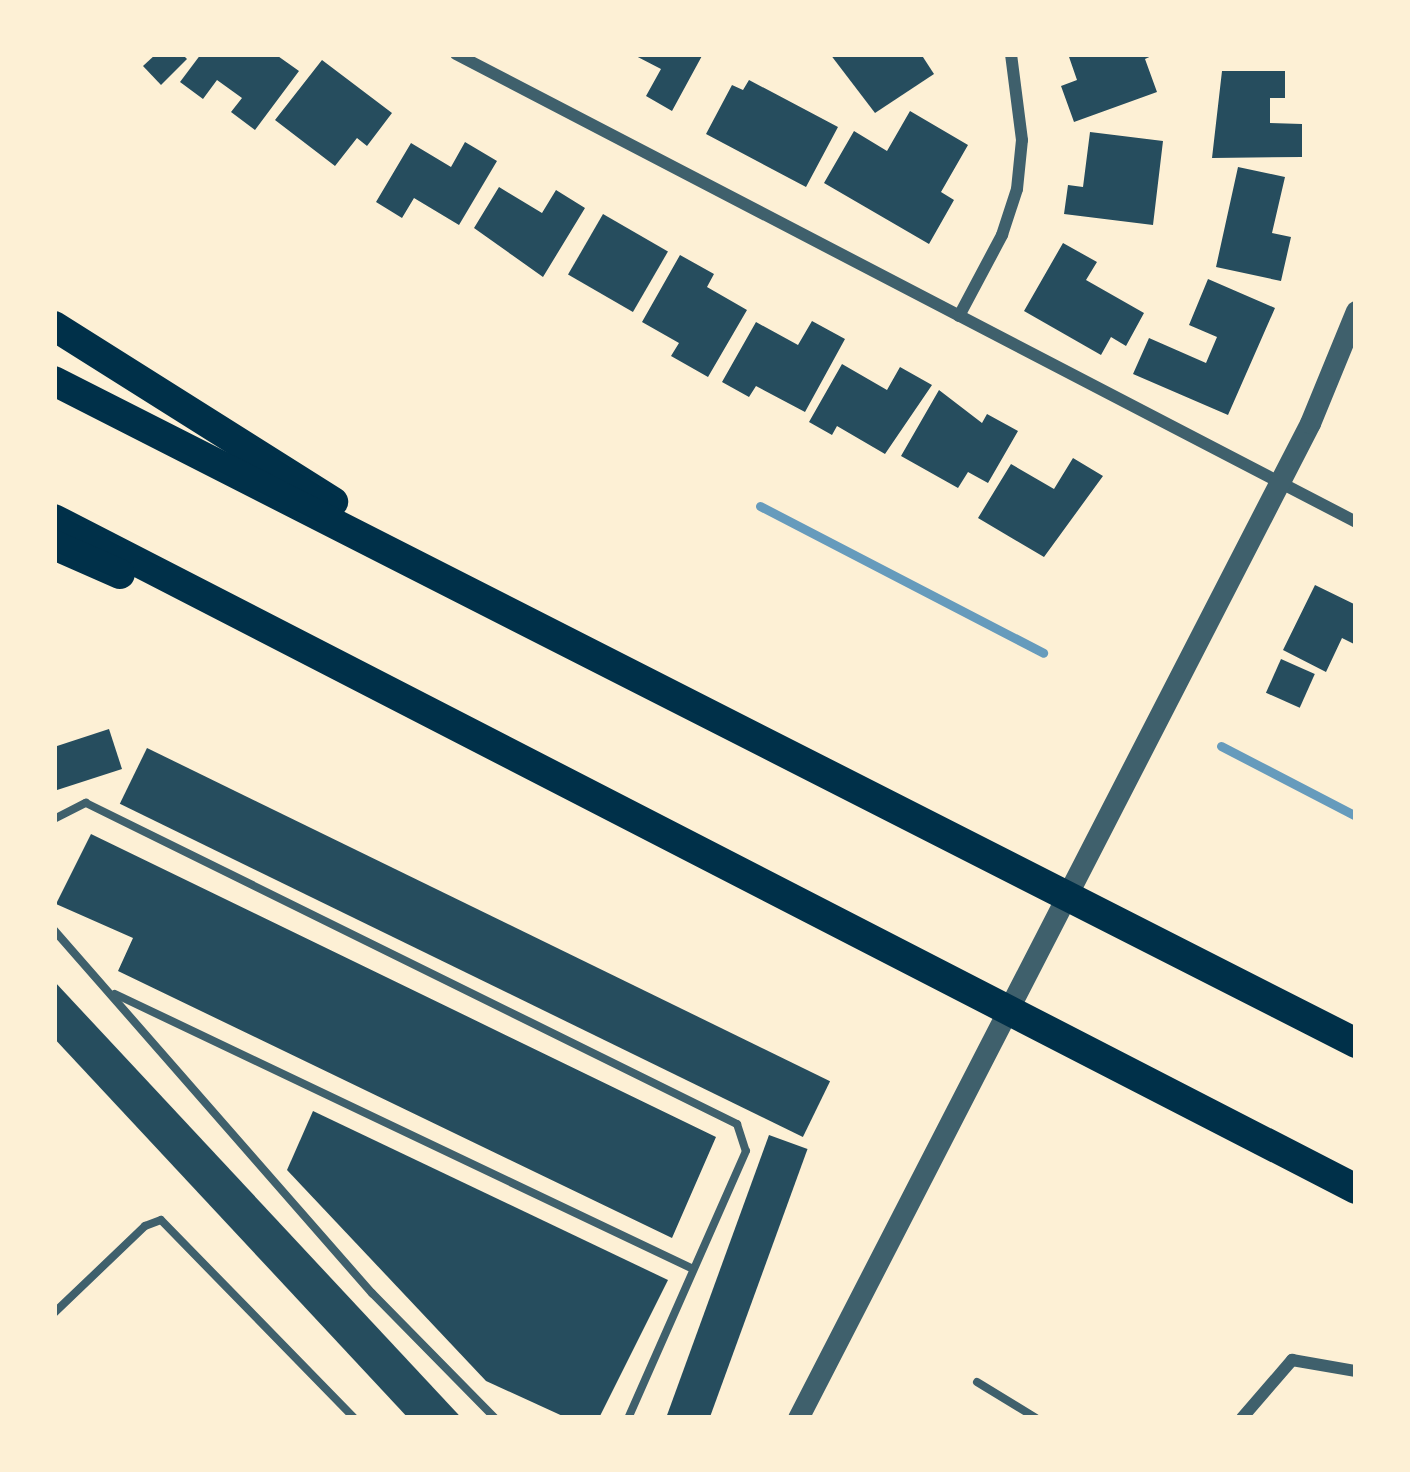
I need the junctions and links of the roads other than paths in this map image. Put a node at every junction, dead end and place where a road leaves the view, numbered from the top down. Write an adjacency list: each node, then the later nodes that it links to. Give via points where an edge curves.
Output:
1 (456, 54): 4 (street)
2 (1011, 54): 4 (street, via 1022,140 1017,189)
3 (1356, 311): 7 (street)
4 (959, 316): 7 (street)
5 (54, 326): 11 (highway)
6 (54, 381): 11 (highway)
7 (1279, 482): 9 (street); 25 (street)
8 (54, 519): 12 (highway)
9 (1356, 522)
10 (54, 545): 12 (highway)
11 (490, 602): 16 (highway)
12 (439, 718): 17 (highway)
13 (54, 819): 18 (lane, via 86,803 737,1124 746,1151)
14 (54, 930): 15 (lane)
15 (107, 991): 18 (lane); 23 (lane, via 372,1293)
16 (1356, 1043)
17 (1356, 1189)
18 (694, 1269): 24 (lane)
19 (54, 1313): 22 (lane, via 161,1220)
20 (1356, 1371): 27 (street, via 1292,1360)
21 (977, 1382): 26 (lane)
22 (354, 1418)
23 (495, 1418)
24 (628, 1418)
25 (798, 1418)
26 (1036, 1418)
27 (1242, 1418)

